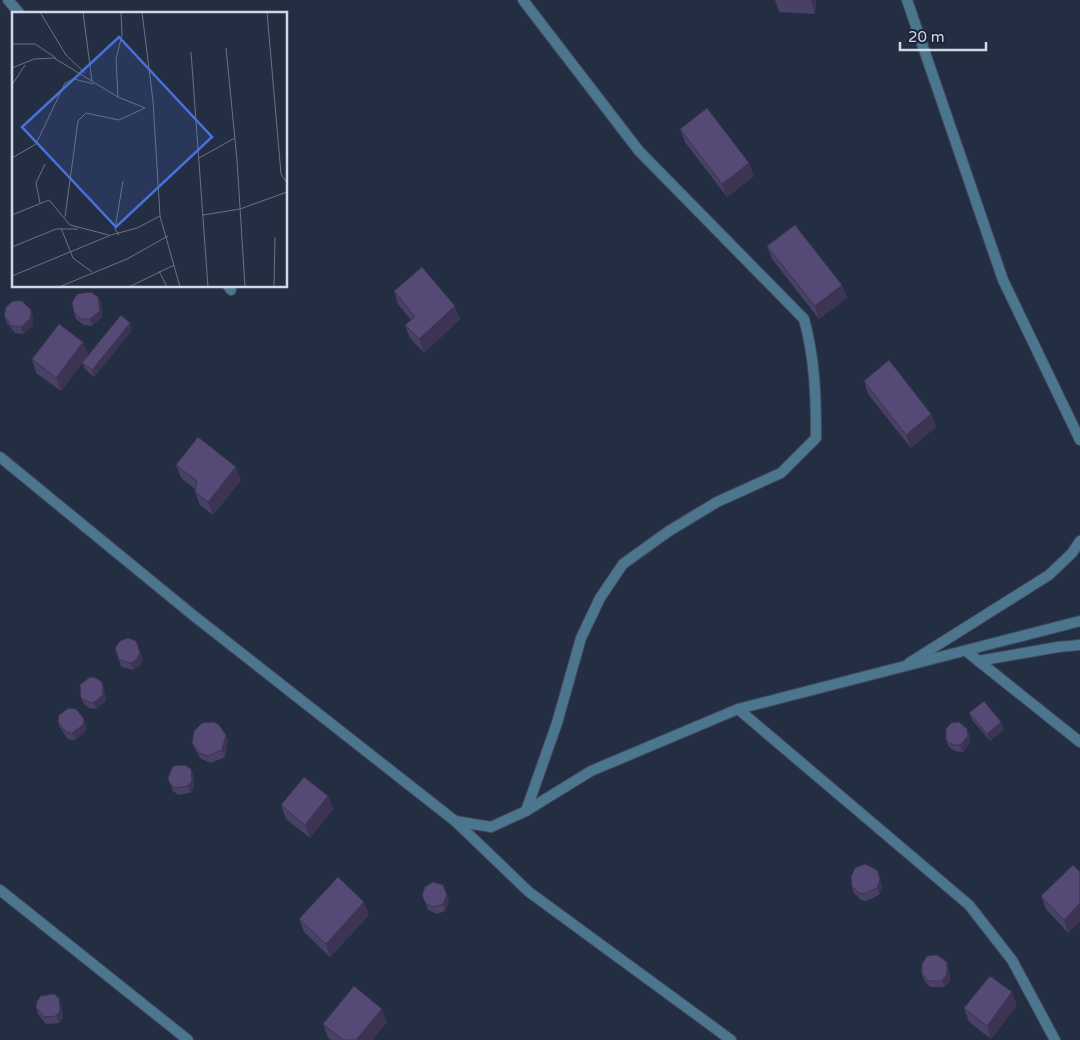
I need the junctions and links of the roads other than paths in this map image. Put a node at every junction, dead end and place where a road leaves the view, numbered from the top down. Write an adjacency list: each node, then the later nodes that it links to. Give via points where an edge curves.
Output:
1 (8, 0): 4 (street)
2 (523, 0): 15 (street, via 639,151 804,319 812,350 816,399 816,438 780,473 717,502 668,531 623,564 600,598 581,638 557,723)
3 (907, 0): 5 (street, via 1002,280)
4 (18, 12)
5 (1080, 440)
6 (0, 458): 16 (street, via 194,616)
7 (1080, 541): 12 (street, via 1049,574)
8 (1080, 621): 10 (street)
9 (1080, 646): 11 (street, via 1058,646)
10 (966, 651): 11 (street); 12 (street)
11 (978, 661): 14 (street)
12 (902, 667): 13 (street)
13 (738, 709): 15 (street, via 591,771); 20 (street, via 969,905 1012,960)
14 (1080, 742)
15 (526, 811): 16 (street, via 491,827)
16 (455, 821): 19 (street, via 529,892)
17 (0, 890): 18 (street)
18 (188, 1040)
19 (731, 1040)
20 (1055, 1040)

